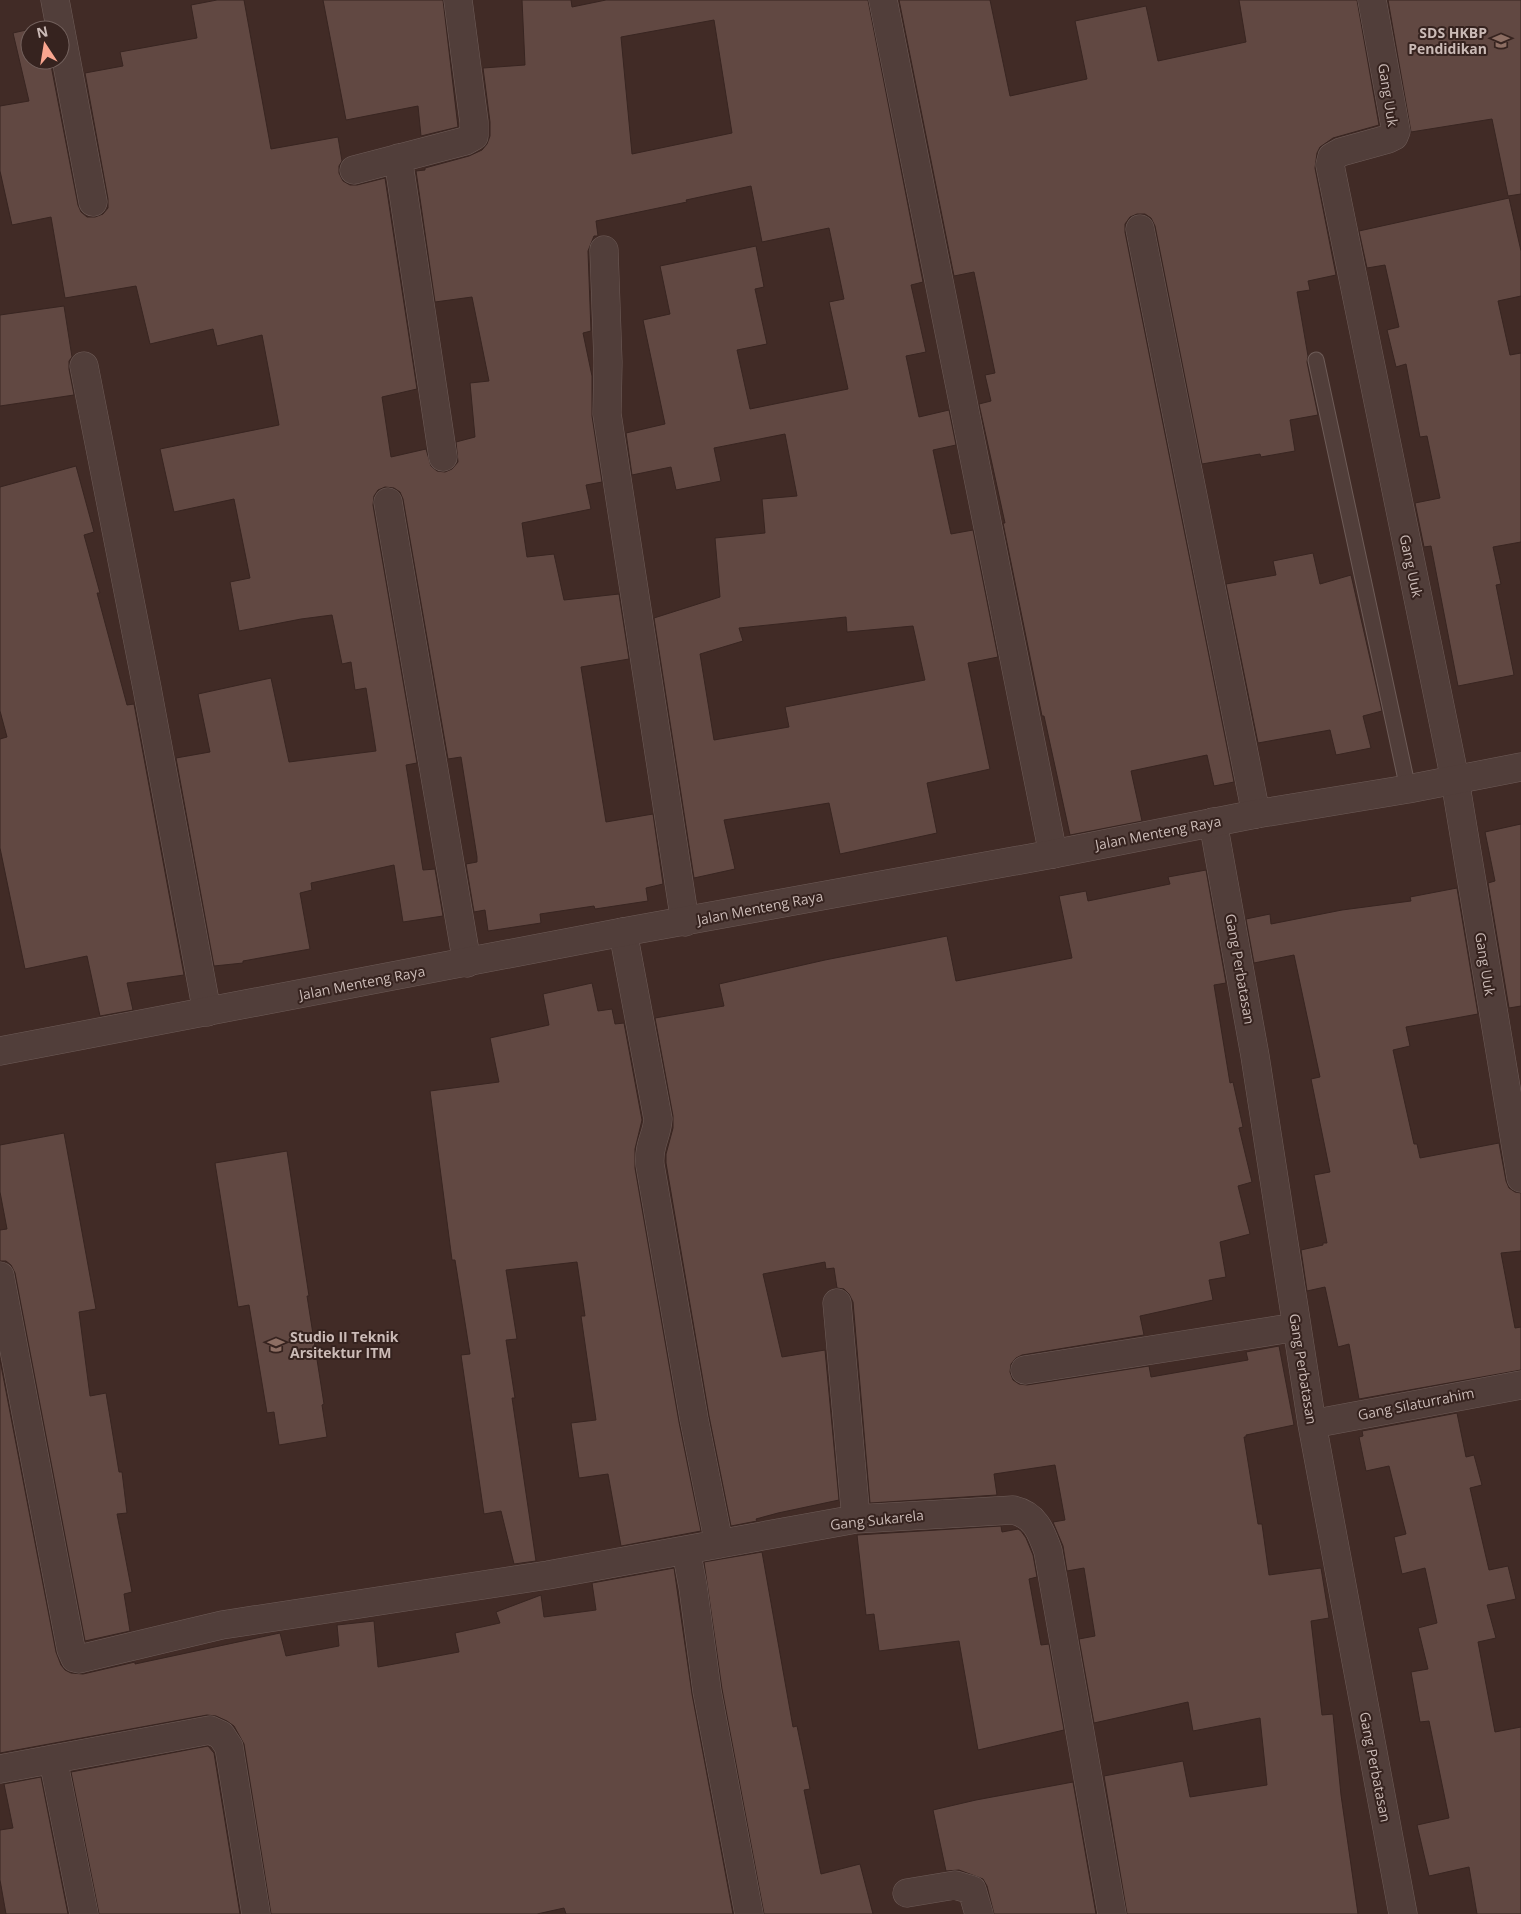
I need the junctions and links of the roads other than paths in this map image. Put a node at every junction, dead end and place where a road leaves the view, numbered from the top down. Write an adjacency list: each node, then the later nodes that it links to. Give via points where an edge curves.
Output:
1 (55, 0): 7 (street)
2 (458, 0): 5 (street, via 474,136 466,141)
3 (883, 0): 19 (street)
4 (1372, 0): 15 (street, Gang Uuk, via 1396,131 1388,139 1341,152 1332,157 1330,165)
5 (398, 158): 6 (street); 12 (street)
6 (354, 170)
7 (93, 202)
8 (1140, 229): 17 (street)
9 (604, 250): 20 (street, via 608,362 606,414)
10 (1316, 360): 16 (lane)
11 (84, 366): 23 (street)
12 (443, 457)
13 (388, 502): 22 (street)
14 (1521, 767): 15 (street, Jalan Menteng Raya)
15 (1455, 780): 16 (street, Jalan Menteng Raya); 25 (street, Gang Uuk)
16 (1408, 789): 17 (street, Jalan Menteng Raya)
17 (1256, 814): 18 (street, Jalan Menteng Raya)
18 (1214, 822): 19 (street, Jalan Menteng Raya); 28 (street, Gang Perbatasan, via 1255,1056)
19 (1053, 854): 20 (street, Jalan Menteng Raya)
20 (685, 922): 21 (street, Jalan Menteng Raya)
21 (622, 932): 22 (street, Jalan Menteng Raya); 33 (street, via 658,1119 650,1146 650,1165)
22 (467, 963): 23 (street, Jalan Menteng Raya)
23 (207, 1012): 24 (street, Jalan Menteng Raya)
24 (0, 1051)
25 (1521, 1178)
26 (0, 1276): 34 (street, Gang Sukarela, via 75,1658 222,1625)
27 (836, 1304): 32 (street)
28 (1297, 1327): 29 (street); 31 (street, Gang Perbatasan)
29 (1025, 1370)
30 (1521, 1385): 31 (street, Gang Silaturrahim)
31 (1312, 1424): 43 (street, Gang Perbatasan)
32 (856, 1519): 33 (street, Gang Sukarela); 42 (street, Gang Sukarela, via 1013,1510 1023,1512 1041,1530 1048,1551)
33 (719, 1544): 34 (street, Gang Sukarela)
34 (686, 1550): 40 (street, via 707,1691)
35 (53, 1759): 36 (street); 38 (street); 39 (street, via 210,1730 222,1735 228,1747)
36 (0, 1769)
37 (907, 1893): 41 (street, via 955,1885 972,1890)
38 (84, 1914)
39 (256, 1914)
40 (749, 1914)
41 (979, 1914)
42 (1112, 1914)
43 (1403, 1914)

